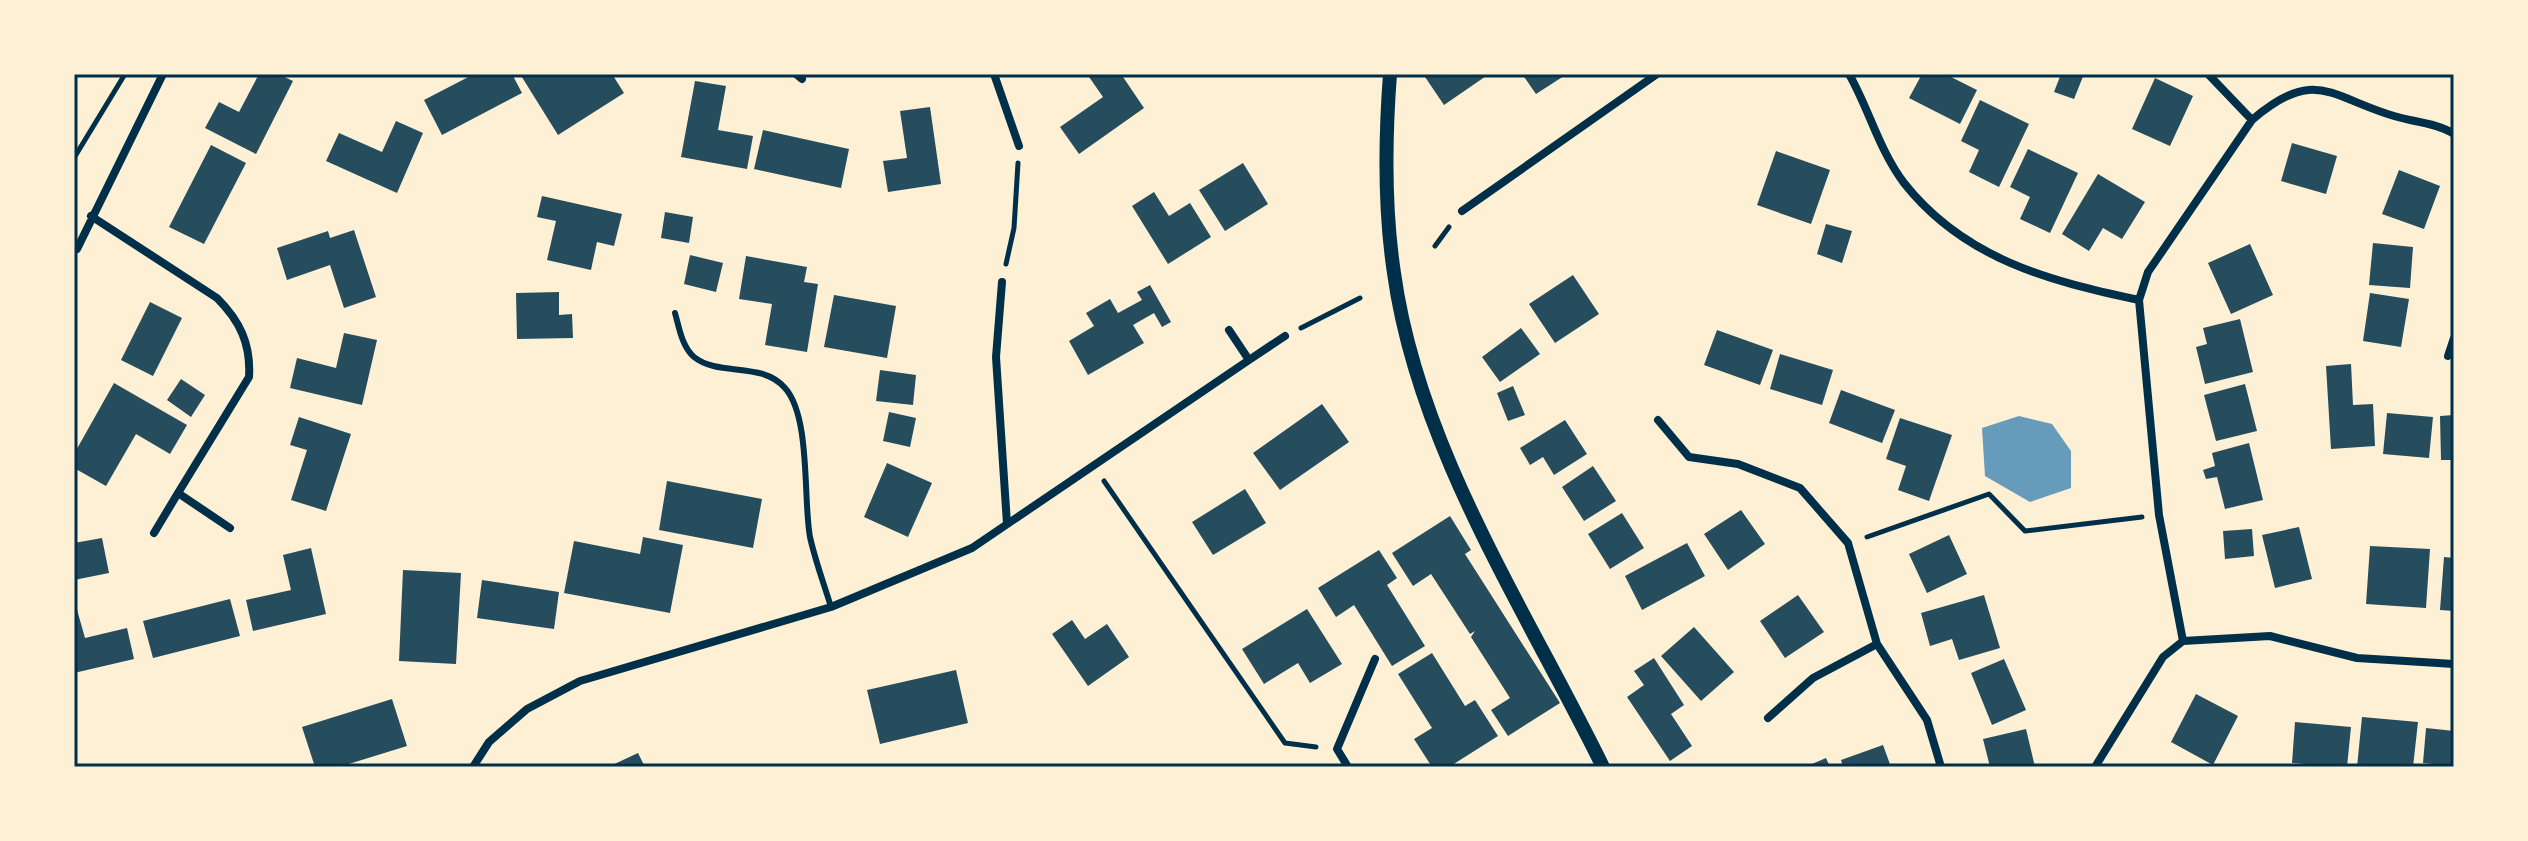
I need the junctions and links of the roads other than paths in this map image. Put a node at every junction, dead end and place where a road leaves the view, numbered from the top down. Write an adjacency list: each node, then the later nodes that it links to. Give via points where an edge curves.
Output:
1 (163, 74): 11 (street)
2 (994, 74): 9 (street)
3 (1390, 74): 34 (street, via 1386,135 1392,259 1422,389 1466,499)
4 (1657, 74): 10 (street)
5 (1849, 74): 14 (street, via 1904,182 1942,223 2036,276)
6 (2208, 74): 7 (street)
7 (2252, 120): 8 (street, via 2274,101 2300,90 2330,89); 14 (street, via 2148,272)
8 (2454, 134)
9 (1019, 146)
10 (1462, 211)
11 (91, 216): 12 (street); 22 (street, via 217,298 245,337 249,377)
12 (77, 249)
13 (1002, 282): 23 (street, via 996,357)
14 (2139, 300): 27 (street, via 2159,515)
15 (675, 313): 26 (lane, via 693,356 762,374 786,388 804,451 810,535)
16 (1229, 330): 20 (street)
17 (1285, 336): 20 (street)
18 (2454, 338): 19 (street)
19 (2448, 356)
20 (1249, 360): 23 (street)
21 (1658, 420): 28 (street, via 1689,457 1738,464 1800,488 1848,543)
22 (178, 493): 24 (street); 25 (street)
23 (1007, 524): 26 (street, via 972,548)
24 (230, 528)
25 (154, 533)
26 (831, 607): 32 (street, via 580,681 527,709 489,742)
27 (2183, 641): 30 (street, via 2270,636 2357,658); 36 (street, via 2163,657)
28 (1877, 644): 31 (street, via 1813,678); 35 (street, via 1927,720)
29 (1375, 659): 33 (street, via 1337,749)
30 (2454, 664)
31 (1768, 718)
32 (473, 767)
33 (1348, 767)
34 (1603, 767)
35 (1941, 767)
36 (2095, 767)

